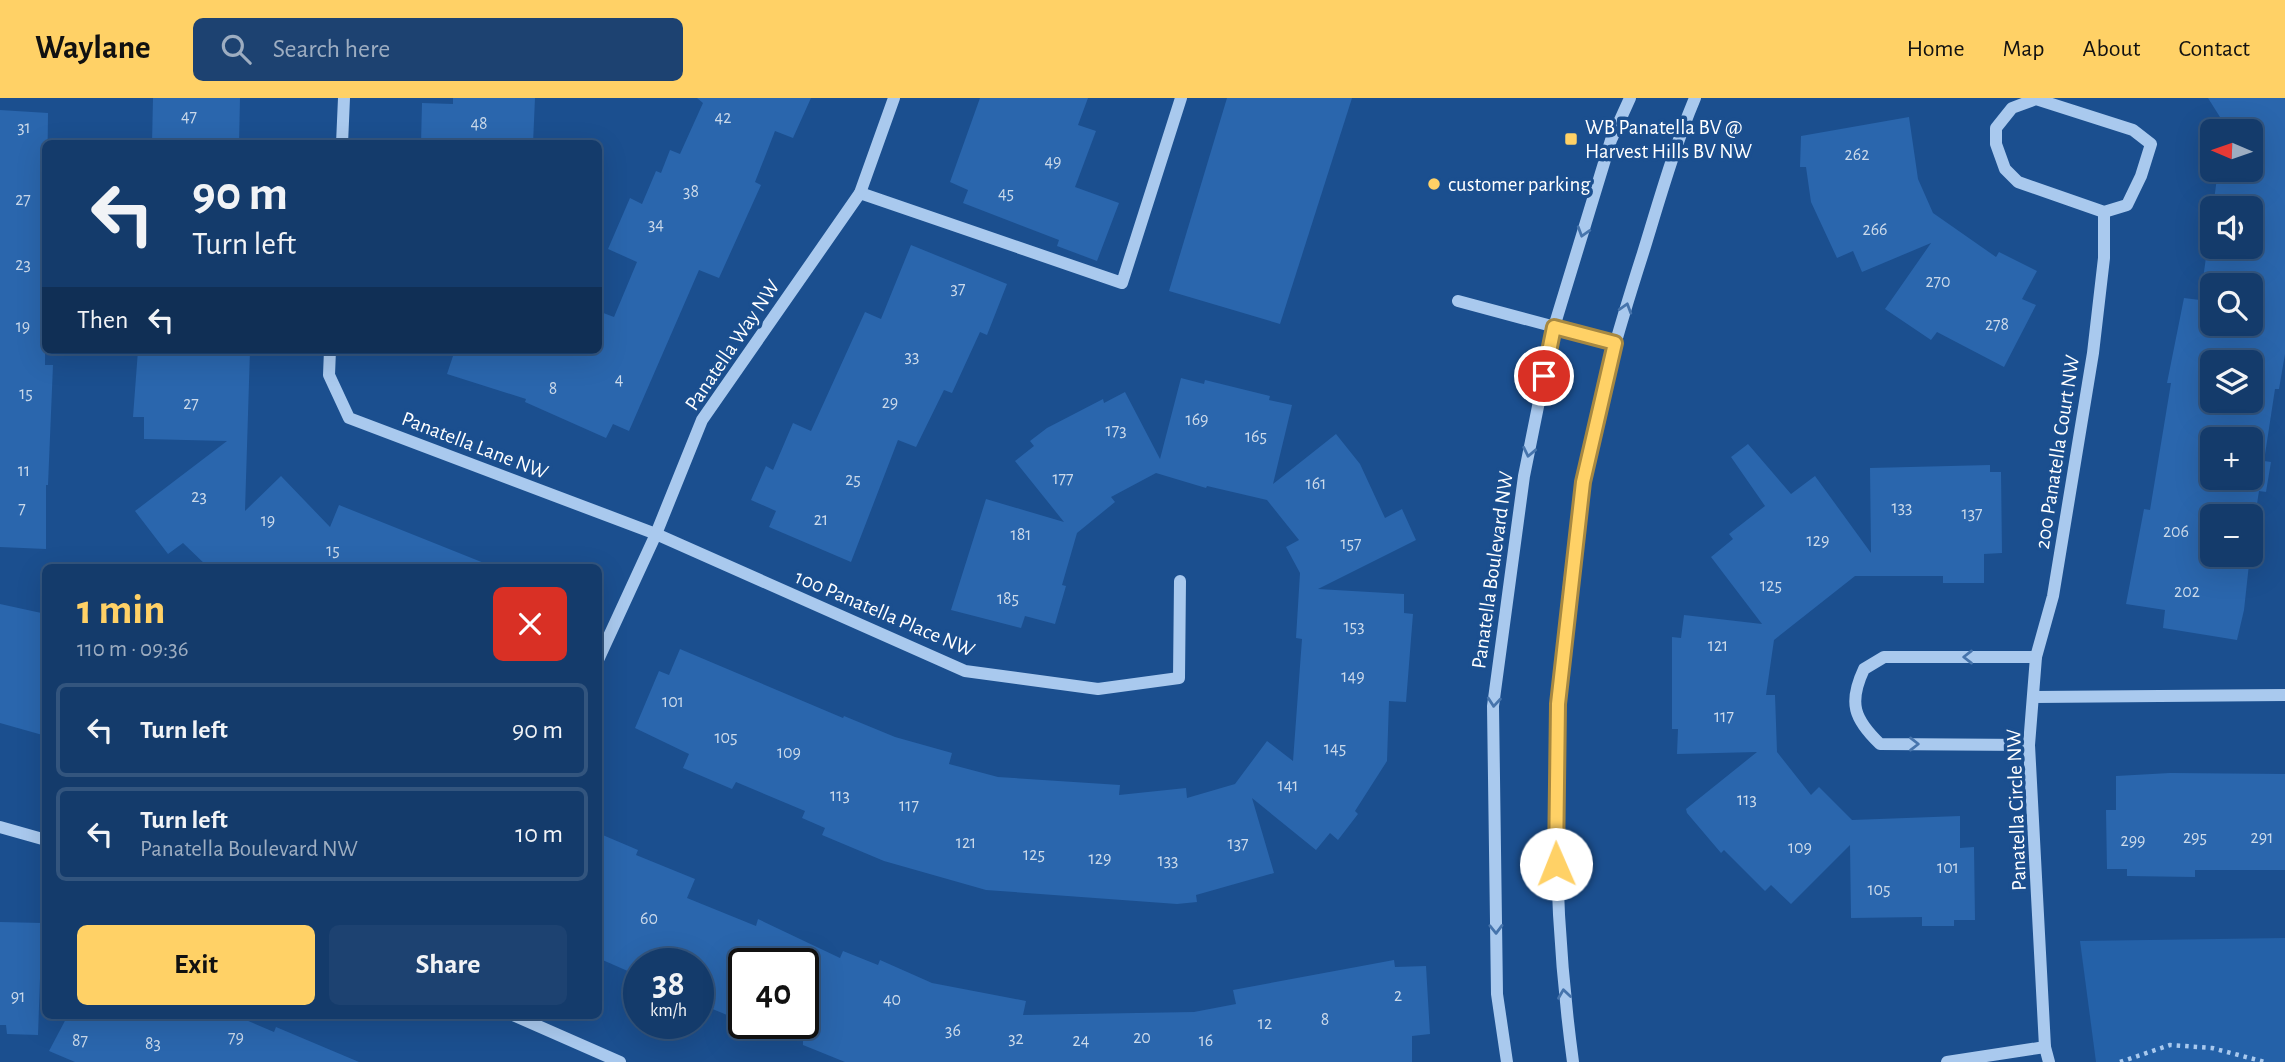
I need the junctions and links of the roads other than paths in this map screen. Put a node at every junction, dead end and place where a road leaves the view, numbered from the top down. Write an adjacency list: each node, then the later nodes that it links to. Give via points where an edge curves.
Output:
1 (344, 98): 6 (street)
2 (894, 98): 7 (street, Panatella Way NW)
3 (1181, 98): 7 (street, via 1122,283)
4 (1630, 98): 10 (street, Panatella Boulevard NW, one-way to 10, via 1611,140)
5 (1695, 98): 11 (street, one-way to 5)
6 (342, 140)
7 (860, 193): 13 (street, Panatella Way NW, via 702,420)
8 (2104, 212): 8 (street, via 2127,205 2151,144 2133,130 2036,99 2003,116 1996,128 1996,144 2005,169 2018,182); 16 (street, 200 Panatella Court NW, via 2104,258 2093,353 2053,596)
9 (1458, 301): 10 (street)
10 (1554, 327): 11 (street); 25 (street, Panatella Boulevard NW, one-way to 25, via 1524,476 1493,706 1497,994)
11 (1615, 343): 26 (street, one-way to 11, via 1562,981 1556,853 1558,704 1583,482)
12 (330, 354): 13 (street, Panatella Lane NW, via 329,375 349,418)
13 (656, 534): 14 (street, 100 Panatella Place NW, via 965,671 1098,689 1179,678); 15 (street, Panatella Way NW)
14 (1180, 580)
15 (602, 651)
16 (2036, 657): 18 (street, 200 Panatella Court NW); 19 (street, one-way to 19, via 1884,657 1864,669 1855,700 1860,725 1880,744)
17 (2285, 695): 18 (street)
18 (2034, 697): 19 (street, Panatella Circle NW)
19 (2029, 745): 23 (street, Panatella Circle NW)
20 (0, 827): 21 (street)
21 (42, 839)
22 (522, 1019): 24 (street)
23 (2045, 1047): 27 (street); 28 (street, Panatella Circle NW)
24 (620, 1062)
25 (1507, 1062)
26 (1573, 1062)
27 (1947, 1062)
28 (2049, 1062)

